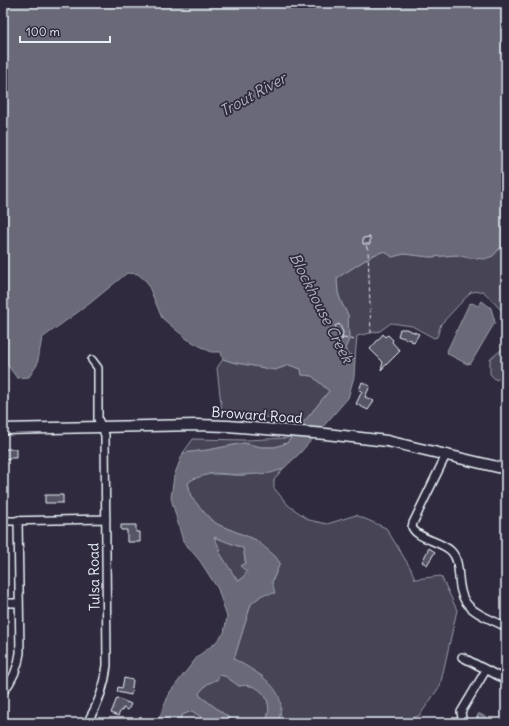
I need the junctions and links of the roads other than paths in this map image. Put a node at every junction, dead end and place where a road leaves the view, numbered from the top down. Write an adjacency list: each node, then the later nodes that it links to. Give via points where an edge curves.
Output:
1 (92, 360): 2 (street, Tulsa Road, via 98,368 98,419)
2 (102, 427): 3 (main road, Broward Road); 4 (main road, Broward Road, via 197,425 290,431 387,441); 6 (street, Tulsa Road, via 105,435)
3 (3, 429)
4 (446, 455): 5 (main road, Broward Road); 11 (street, via 412,527 418,534 440,543 452,552 465,602)
5 (506, 469)
6 (106, 519): 8 (street); 17 (street, Tulsa Road, via 107,665 99,699)
7 (3, 520): 8 (street)
8 (18, 520): 10 (street)
9 (3, 603): 10 (street)
10 (19, 603): 15 (street, via 19,664 13,679)
11 (506, 627)
12 (462, 657): 13 (street)
13 (486, 670): 14 (street); 16 (street, via 461,712)
14 (506, 680)
15 (3, 692)
16 (462, 718)
17 (87, 723)

